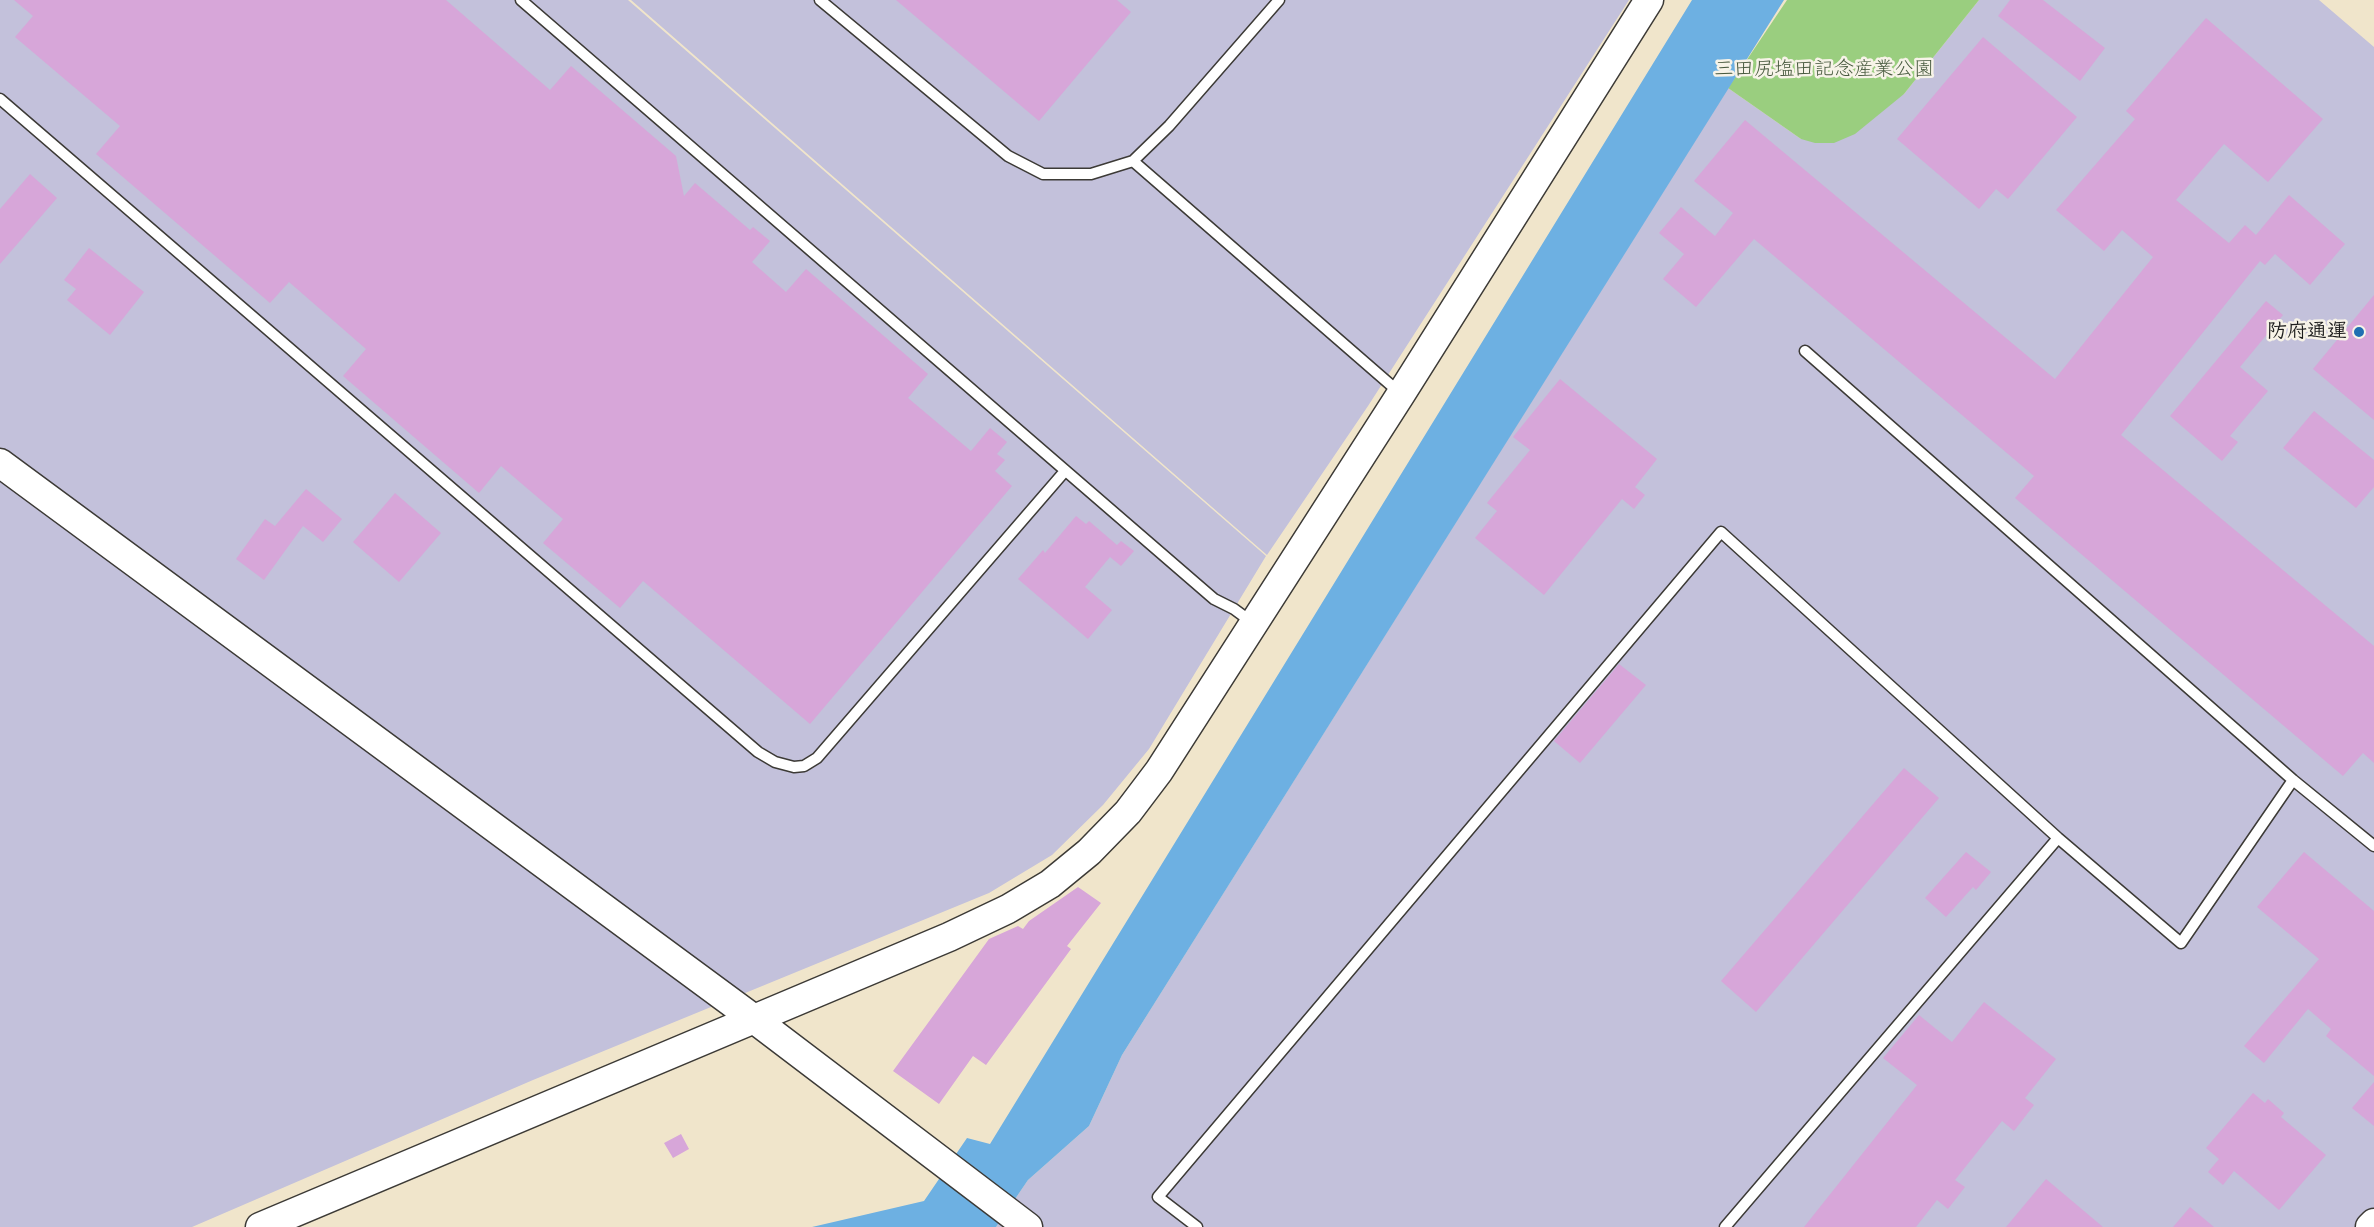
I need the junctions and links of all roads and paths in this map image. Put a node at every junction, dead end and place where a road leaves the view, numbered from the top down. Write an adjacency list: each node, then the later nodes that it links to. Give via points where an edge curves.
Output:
1 (521, 0): 10 (lane)
2 (820, 0): 6 (lane, via 1008,156 1043,174 1091,174)
3 (1279, 0): 6 (lane, via 1169,126)
4 (1649, 0): 8 (street)
5 (0, 99): 10 (lane, via 749,745 775,762 794,767 816,758)
6 (1133, 160): 8 (lane)
7 (1805, 351): 12 (lane)
8 (1401, 394): 11 (street)
9 (0, 463): 15 (street)
10 (1065, 471): 11 (lane, via 1214,599)
11 (1254, 623): 15 (street, via 1159,771 1128,812 1050,884 949,937)
12 (2293, 780): 13 (lane, via 2181,943); 14 (lane)
13 (2058, 838): 19 (lane, via 1721,532 1158,1197); 20 (lane)
14 (2374, 846)
15 (754, 1019): 17 (street); 18 (street)
16 (2374, 1222): 21 (street)
17 (1024, 1224)
18 (260, 1227)
19 (1197, 1227)
20 (1725, 1227)
21 (2370, 1227)

